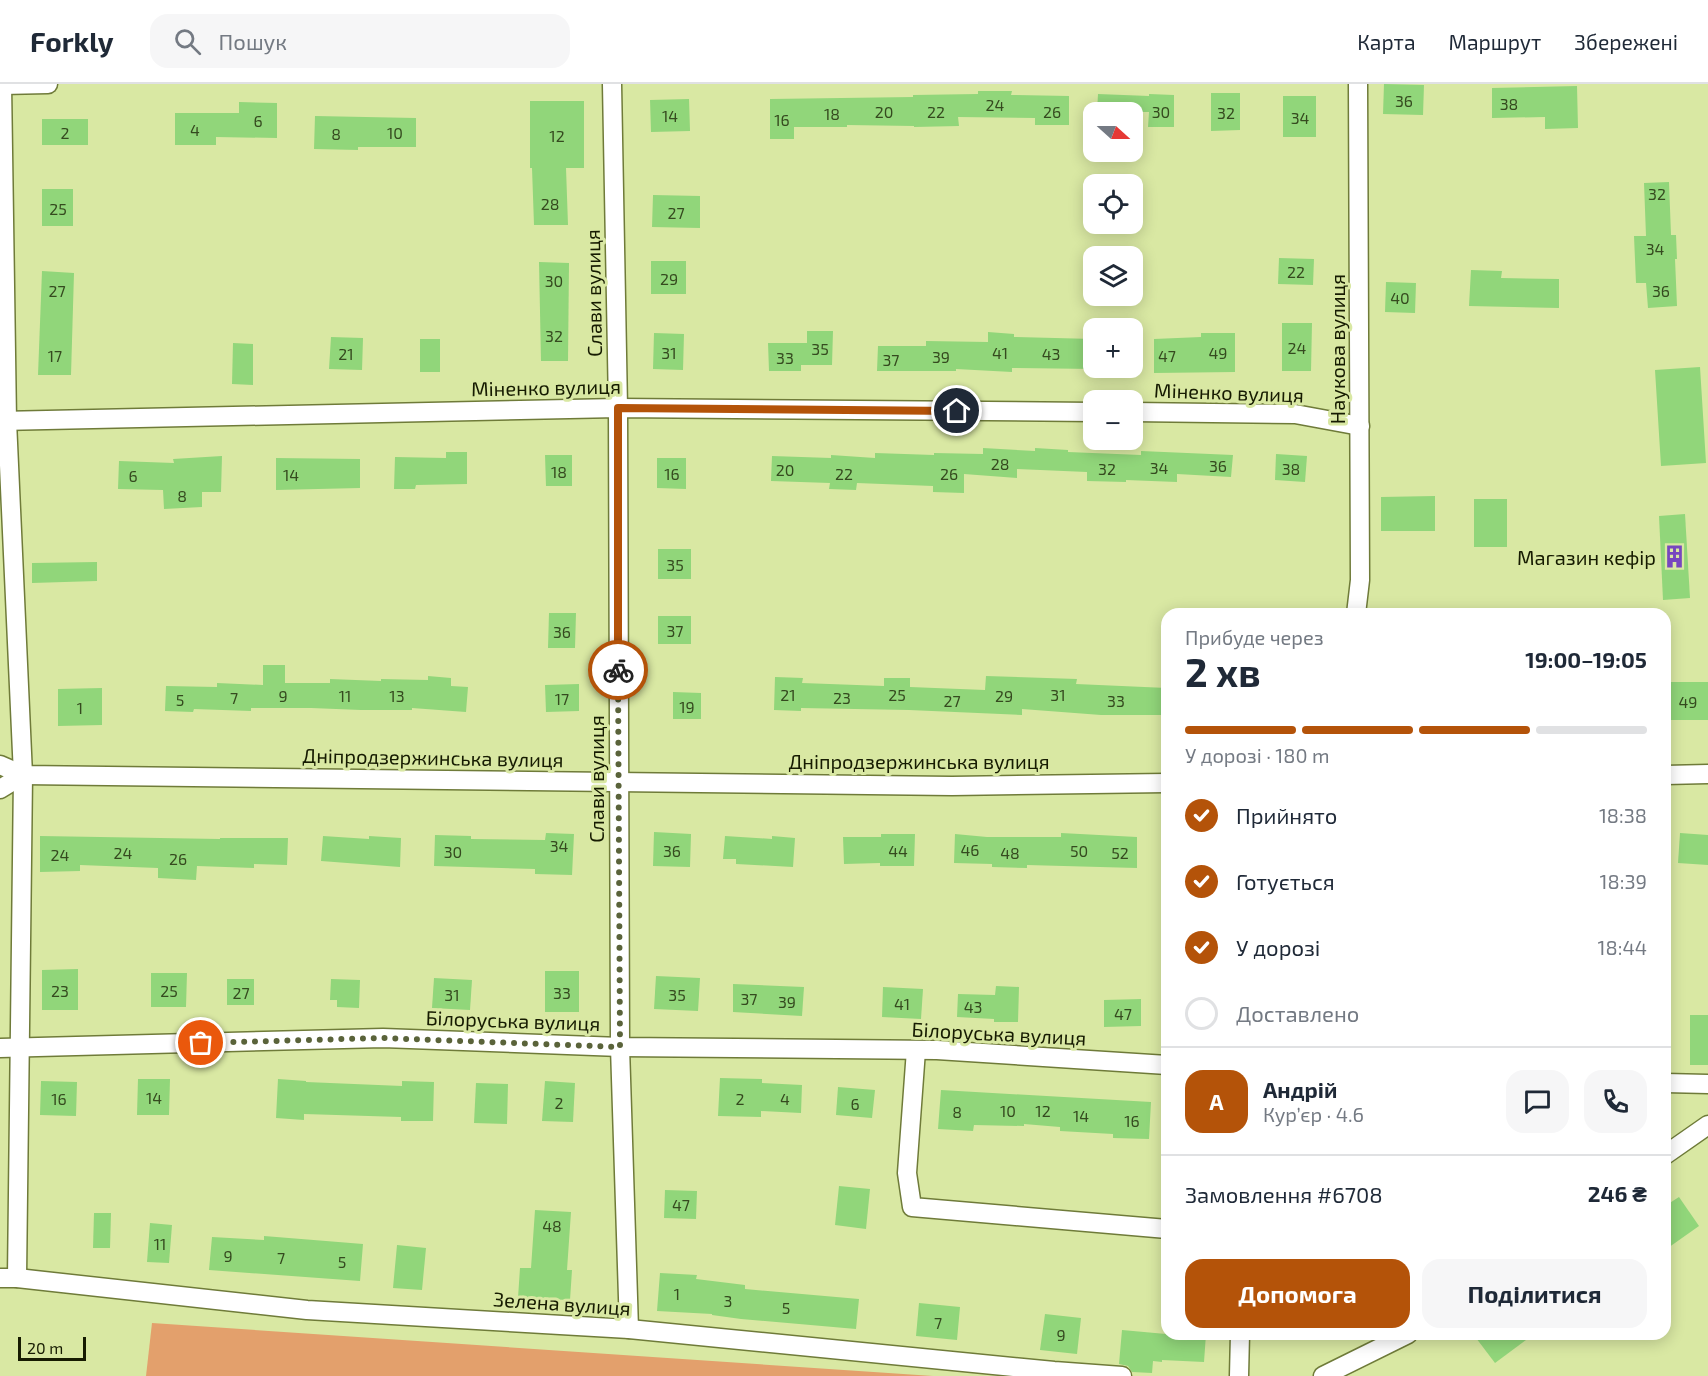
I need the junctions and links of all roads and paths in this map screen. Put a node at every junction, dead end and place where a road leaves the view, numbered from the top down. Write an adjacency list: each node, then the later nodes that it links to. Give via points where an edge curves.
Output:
1 (48, 84): 4 (street)
2 (612, 84): 5 (street, Слави вулиця)
3 (1358, 84): 9 (street, Наукова вулиця)
4 (2, 85): 8 (street)
5 (618, 408): 6 (street, Міненко вулиця); 8 (street, Міненко вулиця); 15 (street, Слави вулиця)
6 (1083, 412)
7 (1143, 412): 9 (street, Міненко вулиця, via 1295,414)
8 (4, 421): 14 (street)
9 (1360, 426): 10 (street, Наукова вулиця)
10 (1357, 608)
11 (0, 765): 14 (street, Дніпродзержинська вулиця)
12 (1671, 774): 13 (street)
13 (1708, 774)
14 (23, 775): 15 (street, Дніпродзержинська вулиця); 17 (street); 20 (street)
15 (618, 781): 16 (street, Дніпродзержинська вулиця, via 952,786); 18 (street, Слави вулиця)
16 (1161, 783)
17 (0, 789)
18 (620, 1047): 20 (street, Білоруська вулиця, via 382,1038); 21 (street, Білоруська вулиця); 29 (street, Слави вулиця)
19 (0, 1048): 20 (street, Білоруська вулиця)
20 (19, 1048): 28 (street)
21 (916, 1050): 22 (street, Білоруська вулиця); 27 (street, via 907,1173 912,1207)
22 (1161, 1065)
23 (1671, 1083): 24 (street)
24 (1708, 1084)
25 (1708, 1125): 26 (street)
26 (1671, 1151)
27 (1161, 1228)
28 (9, 1278): 29 (street, Зелена вулиця, via 307,1310)
29 (629, 1329): 32 (street, Зелена вулиця)
30 (1240, 1340): 33 (street)
31 (1396, 1340): 34 (street)
32 (1122, 1376)
33 (1239, 1376)
34 (1323, 1376)

